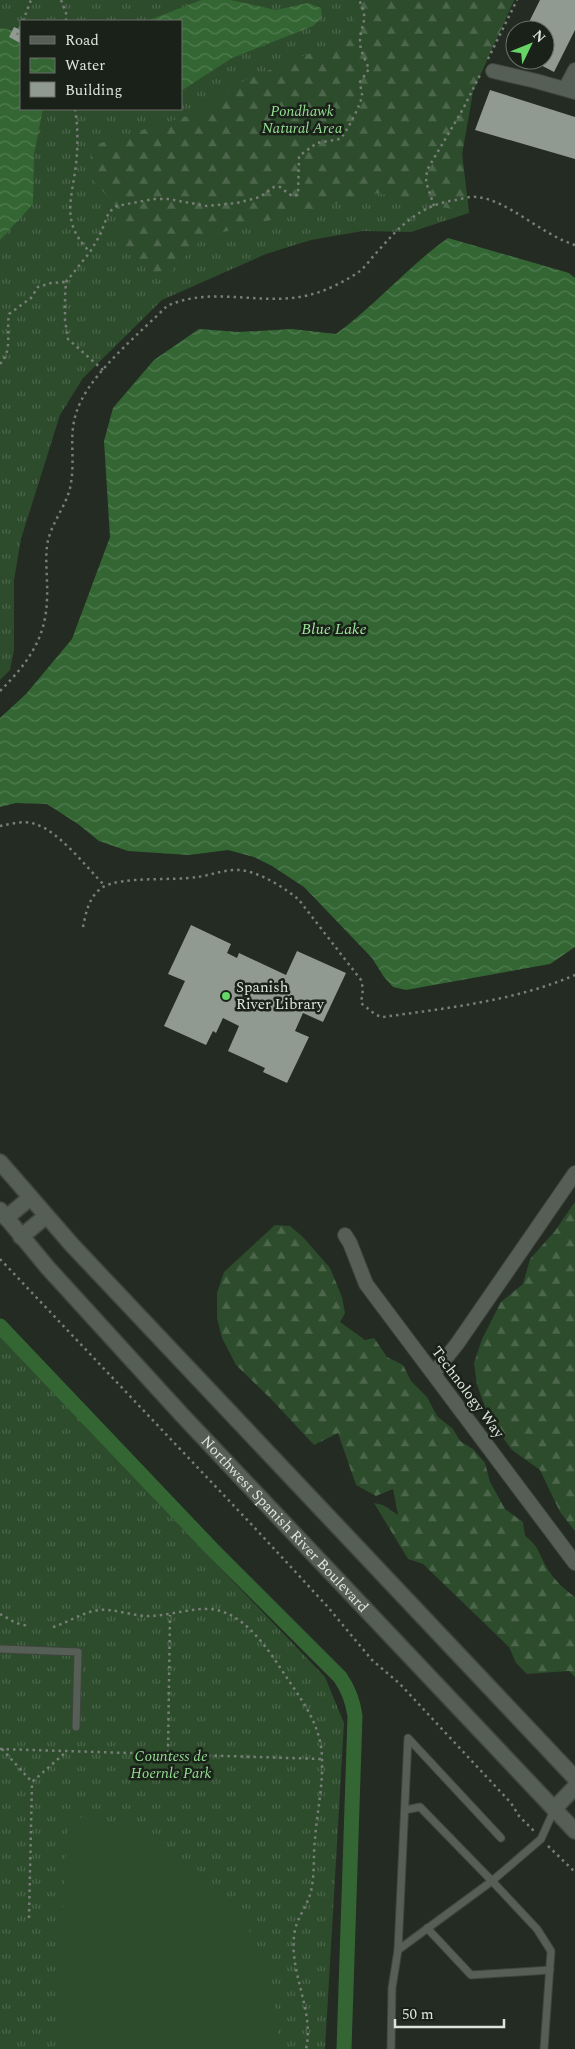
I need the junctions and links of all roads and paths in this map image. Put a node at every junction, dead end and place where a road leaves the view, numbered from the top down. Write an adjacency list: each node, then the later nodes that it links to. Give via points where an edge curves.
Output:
1 (31, 0): 5 (path)
2 (61, 0): 6 (path)
3 (359, 0): 15 (path, via 365,19 360,46 369,69 360,82 361,100 351,125 340,139 317,143 299,156 298,195 292,196 280,187 274,187 260,197 237,203 207,206 153,199 117,206 109,212)
4 (517, 0): 13 (path, via 463,109 427,170 426,182)
5 (23, 20)
6 (66, 20)
7 (20, 27): 8 (path)
8 (17, 34)
9 (575, 70): 11 (street)
10 (493, 71): 11 (street)
11 (570, 91)
12 (75, 110): 15 (path, via 76,164 70,214 74,232)
13 (434, 206): 14 (path, via 476,196 495,201 545,232); 18 (path, via 404,222 361,270 329,288 309,295 278,299 183,298 167,306)
14 (575, 245)
15 (90, 252): 16 (path)
16 (66, 282): 17 (path, via 38,287 31,298 9,314 6,329 9,349); 18 (path, via 68,339)
17 (0, 364)
18 (103, 370): 19 (path, via 89,388 75,416 71,433 72,482 47,545 47,600 40,639)
19 (0, 691)
20 (0, 826): 21 (path, via 36,824 64,844)
21 (105, 886): 22 (path, via 92,897); 23 (path, via 138,880 198,877 234,870 255,874 299,900 361,980 361,1003 383,1017 476,1005 552,985)
22 (83, 927)
23 (575, 975)
24 (0, 1162): 26 (main road)
25 (575, 1173): 32 (street)
26 (30, 1198): 27 (main road); 28 (main road)
27 (3, 1214): 30 (main road, Northwest Spanish River Boulevard)
28 (46, 1216): 30 (main road); 44 (main road)
29 (345, 1235): 32 (street, Technology Way, via 366,1284)
30 (22, 1237): 47 (main road, Northwest Spanish River Boulevard, via 182,1415)
31 (0, 1259): 51 (path, via 327,1606 372,1660 388,1672 511,1803)
32 (434, 1373): 33 (street, Technology Way)
33 (575, 1563)
34 (0, 1614): 36 (path)
35 (170, 1615): 37 (path, via 142,1616 101,1609); 42 (path); 43 (path, via 211,1609 240,1620 277,1663 306,1707 317,1727)
36 (28, 1626)
37 (53, 1627)
38 (0, 1649): 39 (lane, via 78,1652)
39 (76, 1726)
40 (1, 1749): 41 (path); 45 (path)
41 (67, 1751): 42 (path); 45 (path)
42 (168, 1754): 43 (path)
43 (322, 1759): 58 (path, via 320,1810 314,1838 314,1878 311,1894 295,1929 295,1972 307,2021)
44 (575, 1778)
45 (32, 1782): 54 (path)
46 (575, 1787): 47 (main road)
47 (554, 1809): 49 (main road, Northwest Spanish River Boulevard); 51 (lane)
48 (405, 1810): 50 (lane, via 408,1738); 53 (lane, via 420,1807); 56 (lane)
49 (574, 1828)
50 (501, 1838)
51 (541, 1839): 52 (path); 53 (lane)
52 (575, 1872)
53 (492, 1881): 55 (lane); 57 (lane, via 537,1930 551,1951)
54 (29, 1918)
55 (427, 1928): 56 (lane); 57 (lane, via 471,1975)
56 (398, 1950): 59 (lane, via 392,1988)
57 (550, 1970): 60 (lane)
58 (306, 2049)
59 (391, 2049)
60 (544, 2049)

